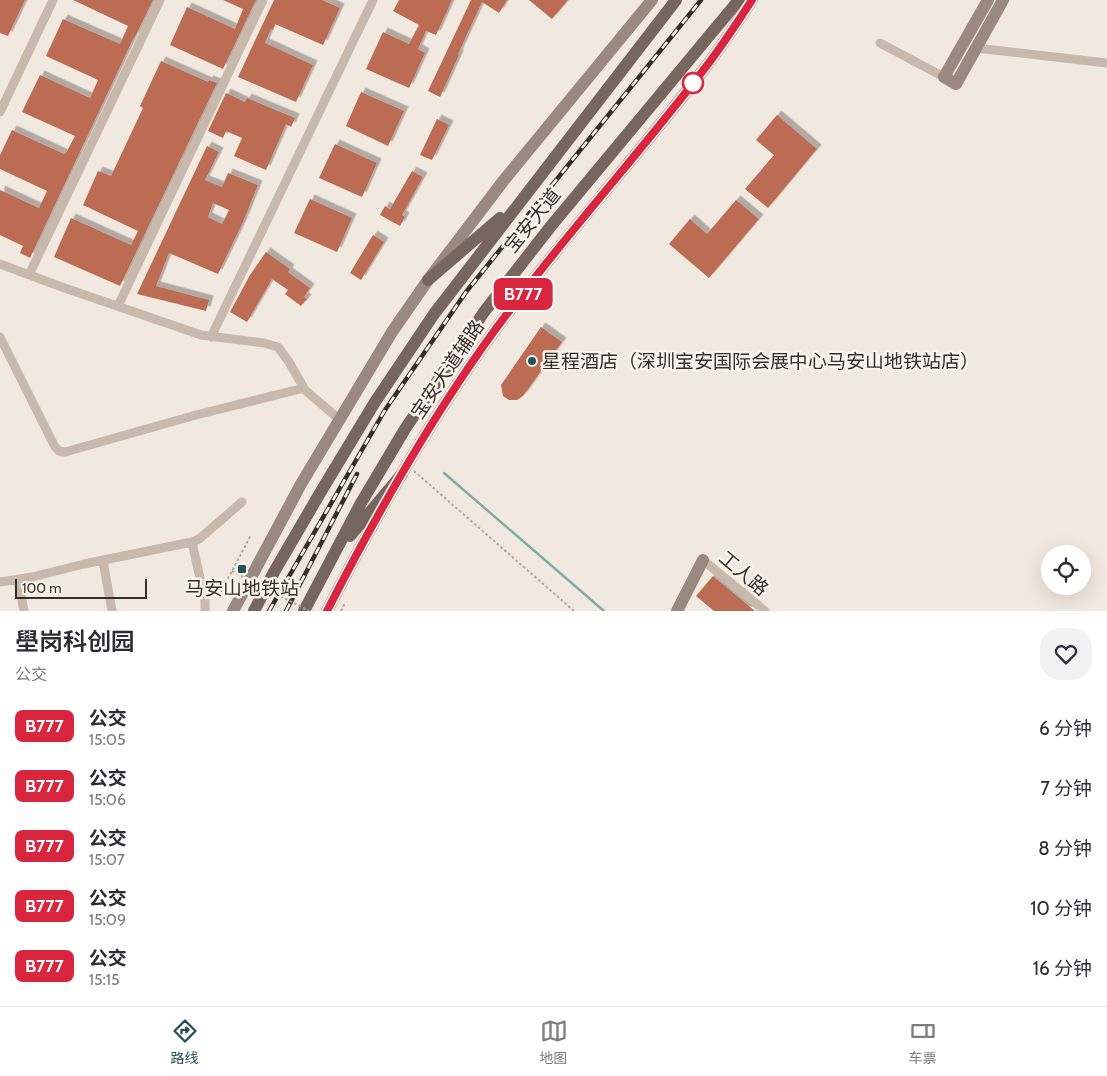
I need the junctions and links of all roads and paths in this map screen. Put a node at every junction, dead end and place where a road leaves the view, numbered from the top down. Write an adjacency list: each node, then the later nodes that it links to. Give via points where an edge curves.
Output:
1 (53, 0): 15 (street)
2 (160, 0): 18 (street)
3 (263, 0): 20 (street)
4 (373, 0): 22 (street)
5 (652, 0): 19 (main road, via 504,180)
6 (676, 0): 16 (main road, 宝安大道)
7 (739, 0): 29 (main road, 宝安大道, via 551,226 484,312 405,429)
8 (752, 0): 25 (main road, 宝安大道辅路, via 704,69 567,236 482,348 426,433)
9 (988, 0): 14 (main road)
10 (1004, 0): 12 (main road)
11 (880, 43): 14 (street)
12 (976, 48): 13 (street); 14 (main road, via 956,84)
13 (1107, 63)
14 (944, 77)
15 (0, 112)
16 (520, 200): 19 (main road); 41 (main road, 宝安大道, via 434,314 375,402)
17 (0, 264): 18 (street)
18 (29, 275): 20 (street)
19 (428, 280): 24 (main road)
20 (118, 306): 22 (street)
21 (0, 337): 23 (street, via 59,451)
22 (212, 337): 23 (street, via 278,347)
23 (304, 388): 24 (street)
24 (339, 419): 40 (main road)
25 (407, 471): 29 (main road); 44 (main road, 宝安大道辅路, via 366,535); 46 (path)
26 (242, 502): 28 (street)
27 (251, 535): 32 (path)
28 (192, 542): 30 (street); 39 (street)
29 (332, 557): 42 (main road, 宝安大道)
30 (103, 560): 33 (street); 38 (street)
31 (704, 560): 47 (main road); 48 (street, 工人路)
32 (232, 572): 35 (path); 43 (path, bridge)
33 (18, 580): 34 (street); 37 (street)
34 (0, 582)
35 (221, 592)
36 (344, 605): 45 (path)
37 (24, 611)
38 (112, 611)
39 (205, 611)
40 (233, 611)
41 (254, 611)
42 (304, 611)
43 (309, 611)
44 (327, 611)
45 (341, 611)
46 (574, 611)
47 (677, 611)
48 (765, 611)

